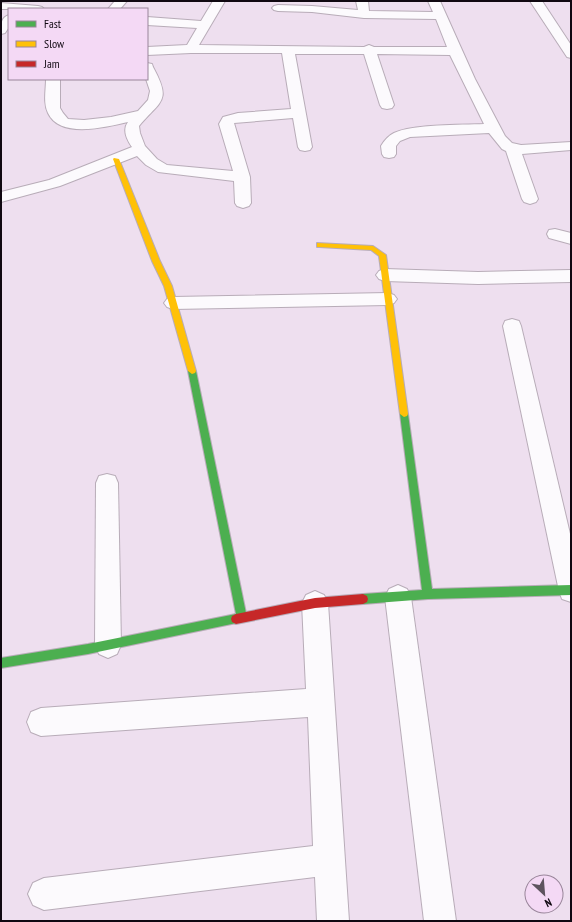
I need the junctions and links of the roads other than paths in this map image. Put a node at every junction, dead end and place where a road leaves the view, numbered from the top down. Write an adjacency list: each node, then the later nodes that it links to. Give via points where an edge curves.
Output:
1 (219, 1): 12 (street)
2 (362, 1): 8 (street)
3 (434, 1): 9 (street)
4 (536, 1): 19 (street)
5 (1, 6): 6 (street)
6 (18, 8)
7 (278, 8): 8 (street)
8 (364, 14): 9 (street)
9 (440, 16): 18 (street)
10 (8, 20): 13 (street)
11 (148, 21): 12 (street)
12 (205, 25): 14 (street)
13 (1, 30)
14 (191, 49): 15 (street); 17 (street)
15 (288, 49): 16 (street); 23 (street)
16 (369, 49): 18 (street); 22 (street)
17 (148, 51)
18 (456, 51): 25 (street)
19 (571, 54)
20 (148, 69): 24 (street, via 158,93 152,106)
21 (53, 80): 24 (street, via 53,106 56,115 67,124 94,124)
22 (388, 105)
23 (299, 112): 27 (street); 32 (street, via 242,116 228,120 226,124)
24 (143, 114): 29 (street, via 132,126 132,134)
25 (493, 128): 28 (street, via 505,145); 30 (street, via 412,132 392,140 388,146)
26 (571, 146): 28 (street)
27 (305, 147)
28 (514, 148): 34 (street)
29 (141, 149): 31 (street); 32 (street, via 156,166 163,169)
30 (389, 154)
31 (116, 159): 33 (street, via 67,178); 42 (street)
32 (242, 177): 35 (street)
33 (1, 198)
34 (530, 199)
35 (243, 203)
36 (555, 234): 37 (street)
37 (571, 239)
38 (319, 245): 39 (street, via 373,248 382,255)
39 (385, 276): 40 (street); 41 (street)
40 (571, 276)
41 (388, 299): 42 (street); 46 (street)
42 (173, 303): 49 (street, via 190,360)
43 (512, 326): 45 (street)
44 (107, 483): 50 (street)
45 (571, 591): 46 (street)
46 (428, 594): 47 (street)
47 (398, 597): 48 (street); 57 (street)
48 (315, 603): 49 (street); 52 (street)
49 (242, 618): 50 (street)
50 (108, 645): 51 (street)
51 (1, 663)
52 (321, 702): 53 (street); 54 (street)
53 (41, 722)
54 (330, 860): 55 (street); 56 (street)
55 (44, 894)
56 (334, 921)
57 (440, 921)

